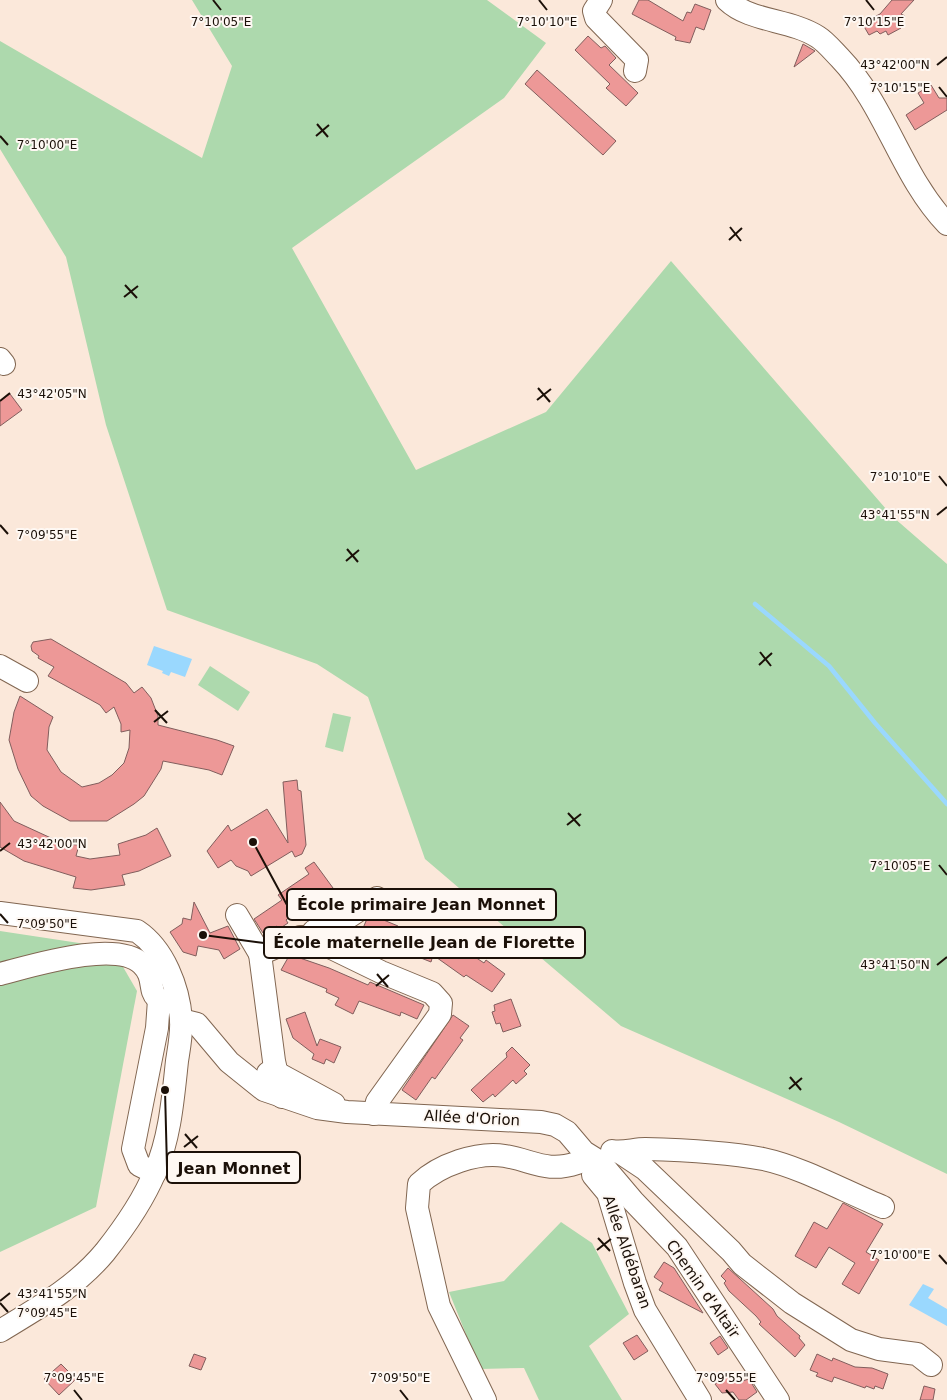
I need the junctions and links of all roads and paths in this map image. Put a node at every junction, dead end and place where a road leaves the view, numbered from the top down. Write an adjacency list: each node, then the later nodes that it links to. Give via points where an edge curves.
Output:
1 (601, 0): 3 (street, via 594,11 596,18 637,60)
2 (727, 0): 4 (street, via 740,10 818,37 841,59 864,91 924,195)
3 (635, 71)
4 (947, 224)
5 (0, 666): 6 (street)
6 (27, 681)
7 (377, 898): 10 (street, via 350,916 314,931)
8 (0, 913): 13 (street, via 137,932 149,939 159,951 172,982)
9 (237, 915): 11 (street)
10 (309, 937): 11 (street, via 300,937); 18 (street, via 432,993 441,1003 440,1014 377,1102)
11 (260, 954): 15 (street)
12 (0, 974): 13 (street, via 84,955 127,955 148,972 153,995)
13 (173, 1008): 14 (street, Allée d'Orion, via 197,1024); 21 (street, via 170,1117); 21 (street, via 157,1028 133,1149 139,1165)
14 (240, 1071): 15 (street, Allée d'Orion); 16 (street, Allée d'Orion, via 264,1090)
15 (277, 1073): 16 (street); 17 (street, Allée d'Orion)
16 (282, 1097): 17 (street, Allée d'Orion, via 317,1108)
17 (347, 1112): 18 (street, Allée d'Orion)
18 (374, 1114): 20 (street, Allée d'Orion, via 541,1122 567,1132)
19 (620, 1153): 20 (street, via 602,1149); 23 (street, via 634,1148 762,1159 793,1168); 25 (street, via 644,1169 742,1264 792,1303 851,1340 879,1349 917,1354)
20 (587, 1159): 22 (street, Allée Aldébaran, via 591,1174); 26 (street, via 562,1168 535,1165 503,1155 483,1156 429,1174 419,1184 417,1208 439,1306)
21 (155, 1173): 24 (street, via 124,1227 84,1274 61,1294)
22 (623, 1205): 27 (street, Allée Aldébaran, via 634,1283 645,1310); 28 (street, Chemin d'Altaïr, via 677,1247)
23 (883, 1207)
24 (0, 1331)
25 (931, 1365)
26 (485, 1400)
27 (700, 1400)
28 (778, 1400)

